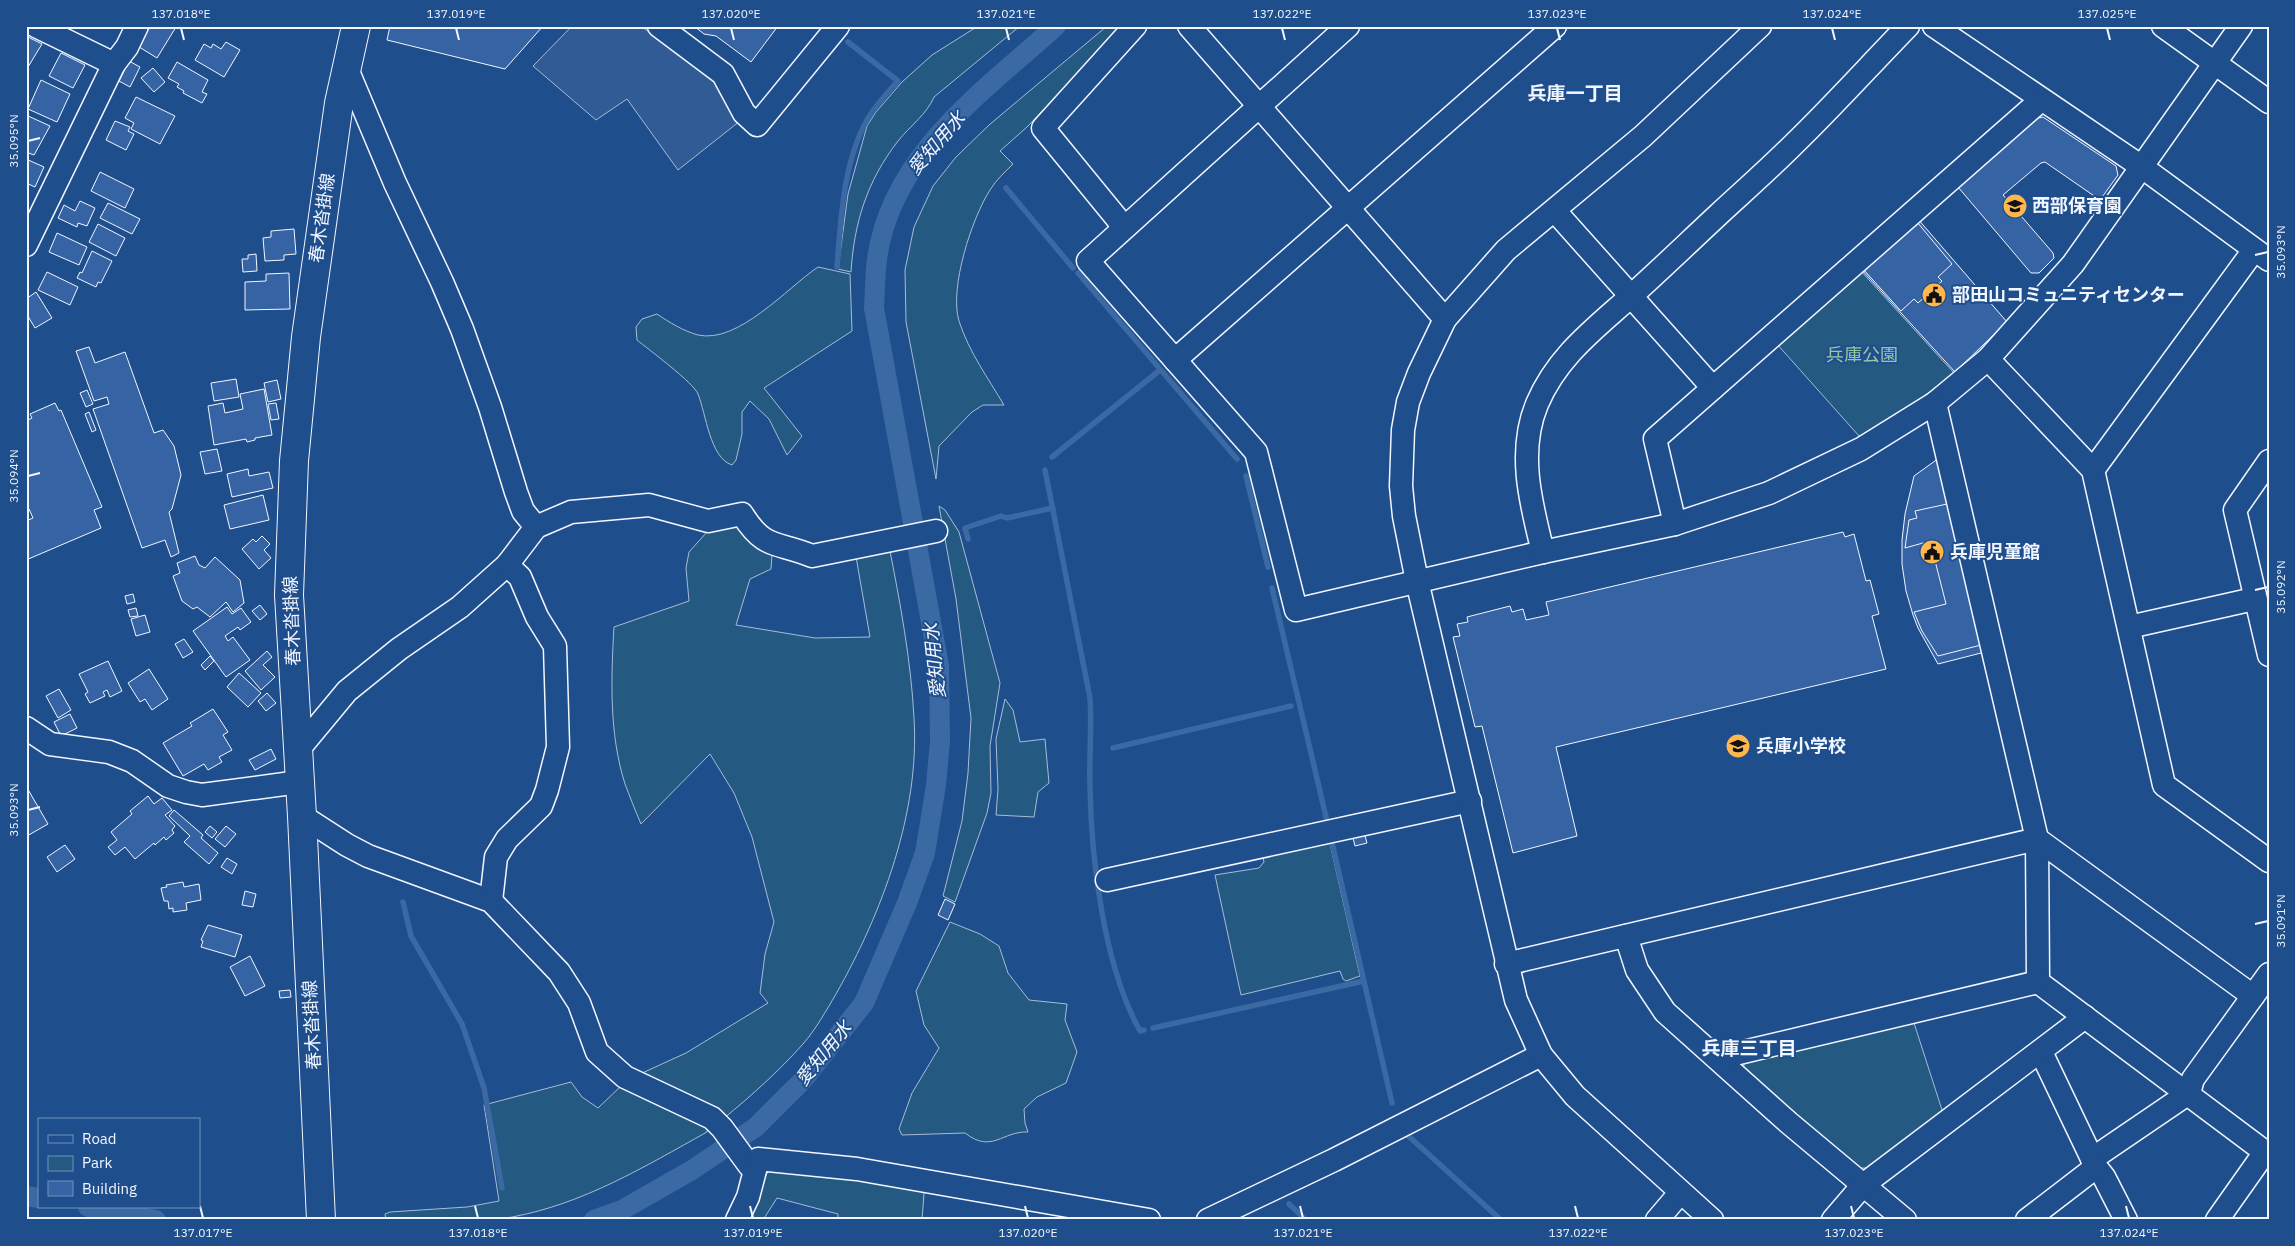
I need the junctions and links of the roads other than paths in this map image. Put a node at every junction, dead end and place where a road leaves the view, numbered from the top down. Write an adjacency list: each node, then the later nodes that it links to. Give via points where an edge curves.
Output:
1 (36, 26): 16 (street)
2 (137, 26): 16 (street)
3 (356, 26): 17 (main road, 春木沓掛線)
4 (659, 26): 5 (street, via 723,74 744,113 757,125)
5 (838, 26)
6 (1135, 26): 24 (street, via 1042,128)
7 (1189, 26): 20 (street)
8 (1348, 26): 20 (street)
9 (1555, 26): 22 (street)
10 (1760, 26): 23 (street, via 1643,136)
11 (1908, 26): 27 (street, via 1796,143)
12 (1934, 26): 18 (street)
13 (2163, 26): 15 (street)
14 (2240, 26): 15 (street)
15 (2214, 63): 19 (street); 21 (street)
16 (114, 64): 25 (street)
17 (347, 69): 36 (street, via 458,321 521,505); 45 (main road, 春木沓掛線, via 324,200 294,461 289,595)
18 (2041, 100): 21 (street); 31 (street)
19 (2269, 102)
20 (1258, 106): 22 (street); 24 (street)
21 (2142, 166): 26 (street); 29 (street, via 2073,264)
22 (1349, 209): 28 (street); 30 (street)
23 (1554, 211): 27 (street); 28 (street, via 1506,250)
24 (1124, 227): 30 (street, via 1088,261)
25 (26, 245)
26 (2262, 255): 34 (street)
27 (1630, 297): 31 (street); 38 (street, via 1572,348 1556,368 1536,405 1526,470)
28 (1445, 319): 40 (street, via 1416,380 1403,430 1402,496)
29 (1988, 359): 32 (street); 34 (street)
30 (1175, 360): 40 (street, via 1256,452 1296,610)
31 (1713, 388): 35 (street, via 1655,439)
32 (1935, 403): 35 (street, via 1861,449 1769,493); 49 (street)
33 (2269, 462): 41 (street, via 2234,510)
34 (2093, 470): 42 (street)
35 (1675, 524): 38 (street)
36 (536, 527): 37 (street, via 572,512 649,505 708,521 742,514 763,540 812,556); 39 (street)
37 (936, 530)
38 (1543, 552): 40 (street)
39 (507, 565): 45 (street, via 460,607 399,649 347,691); 52 (street, via 520,577 537,617 555,646 558,747 541,806 507,840 496,857)
40 (1417, 581): 47 (street)
41 (2254, 599): 42 (street); 43 (street)
42 (2128, 627): 50 (street, via 2164,785)
43 (2269, 654)
44 (26, 728): 46 (street, via 50,744 109,752 132,761 168,786 186,792 202,795)
45 (298, 750): 46 (main road, 春木沓掛線)
46 (299, 782): 48 (main road, 春木沓掛線)
47 (1470, 801): 51 (street); 54 (street)
48 (302, 816): 52 (street, via 368,856); 67 (main road, 春木沓掛線)
49 (2037, 839): 53 (street); 56 (street); 57 (street)
50 (2269, 860)
51 (1107, 880)
52 (491, 901): 64 (street, via 559,972 578,1003 597,1052 626,1077 712,1118)
53 (1626, 936): 54 (street); 61 (street, via 1637,970 1665,1012)
54 (1506, 964): 60 (street, via 1516,1000)
55 (2269, 974): 57 (street)
56 (2038, 982): 58 (street); 61 (street)
57 (2253, 996): 62 (street, via 2193,1080)
58 (2085, 1018): 59 (street); 62 (street)
59 (2041, 1052): 63 (street); 65 (street)
60 (1541, 1055): 66 (street, via 1575,1096); 70 (street)
61 (1718, 1058): 65 (street)
62 (2189, 1093): 63 (street); 77 (street, via 2265,1152)
63 (2094, 1163): 75 (street); 76 (street)
64 (750, 1165)
65 (1863, 1184): 73 (street); 74 (street)
66 (1680, 1193): 71 (street); 72 (street)
67 (321, 1220)
68 (737, 1220): 69 (street, via 748,1197 758,1159 858,1170)
69 (1148, 1220)
70 (1208, 1220)
71 (1657, 1220)
72 (1712, 1220)
73 (1833, 1220)
74 (1904, 1220)
75 (2027, 1220)
76 (2126, 1220)
77 (2217, 1220)

